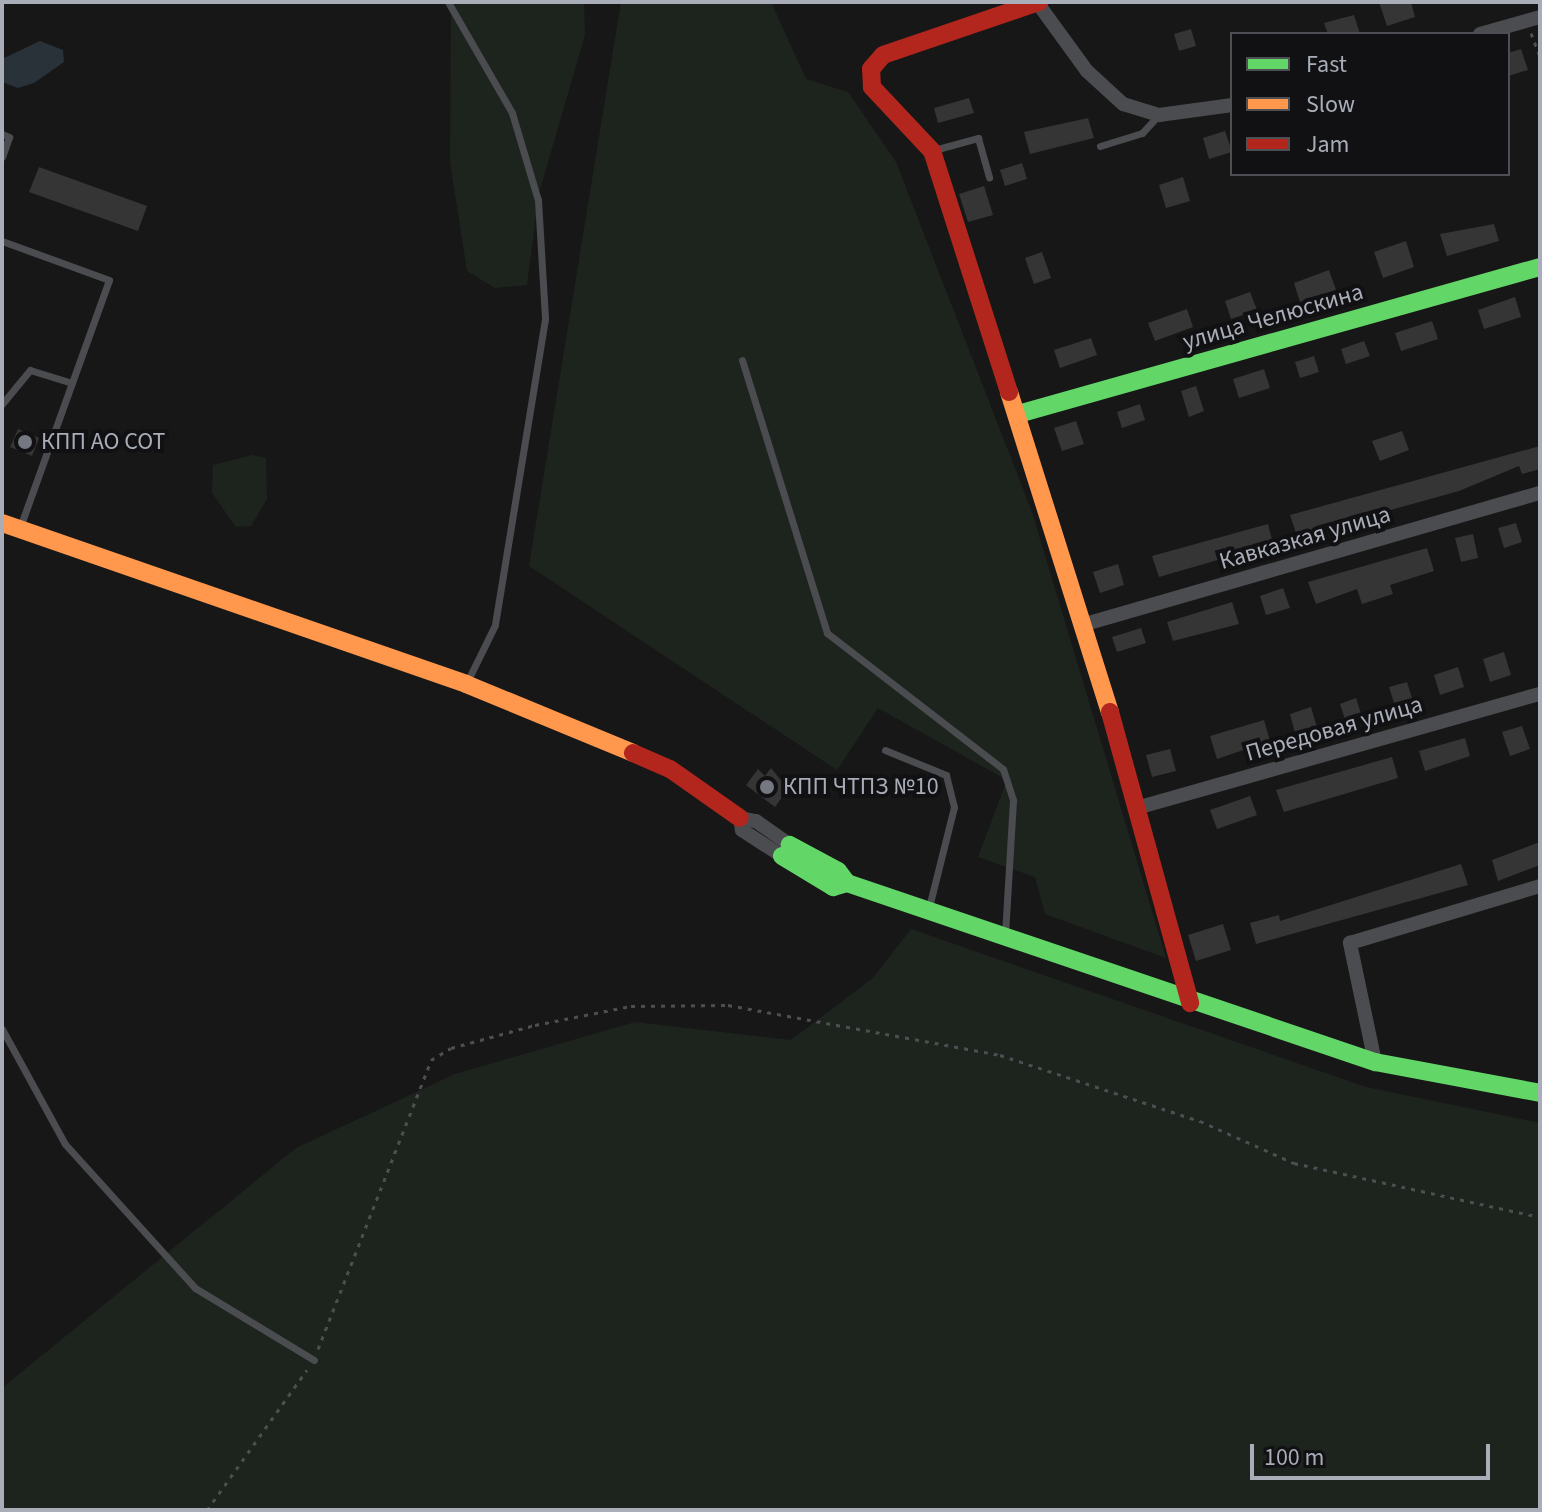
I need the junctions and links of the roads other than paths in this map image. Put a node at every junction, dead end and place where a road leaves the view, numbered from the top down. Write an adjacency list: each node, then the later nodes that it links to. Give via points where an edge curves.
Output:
1 (448, 2): 21 (lane, via 512,113 538,200 545,319 495,625)
2 (1041, 3): 6 (street, via 1087,71 1123,104); 9 (street, via 883,55 871,69 872,87)
3 (1540, 17): 4 (street)
4 (1487, 32)
5 (1230, 105): 6 (street)
6 (1159, 115): 8 (lane, via 1142,133)
7 (2, 134): 10 (lane, via 9,137)
8 (1100, 146)
9 (932, 151): 11 (lane, via 978,138); 17 (street)
10 (2, 157)
11 (989, 177)
12 (2, 241): 15 (lane, via 109,280)
13 (1540, 267): 17 (street, улица Челюскина)
14 (742, 360): 29 (lane, via 827,633 1003,769 1013,800)
15 (72, 383): 16 (lane, via 30,370); 19 (lane)
16 (2, 404)
17 (1018, 414): 20 (street)
18 (1540, 493): 20 (street, Кавказкая улица)
19 (10, 526): 21 (street)
20 (1082, 625): 24 (street)
21 (466, 684): 25 (street, via 670,769)
22 (1540, 694): 24 (street, Передовая улица)
23 (885, 750): 28 (lane, via 946,775 954,807)
24 (1140, 807): 30 (street)
25 (740, 818): 26 (street, via 756,821)
26 (786, 851): 28 (street, via 833,887 847,883)
27 (1540, 886): 32 (street, via 1350,943)
28 (929, 910): 29 (street)
29 (1005, 934): 30 (street)
30 (1190, 1003): 32 (street)
31 (2, 1029): 34 (lane, via 65,1144 195,1288)
32 (1375, 1062): 33 (street)
33 (1540, 1093)
34 (314, 1360)

